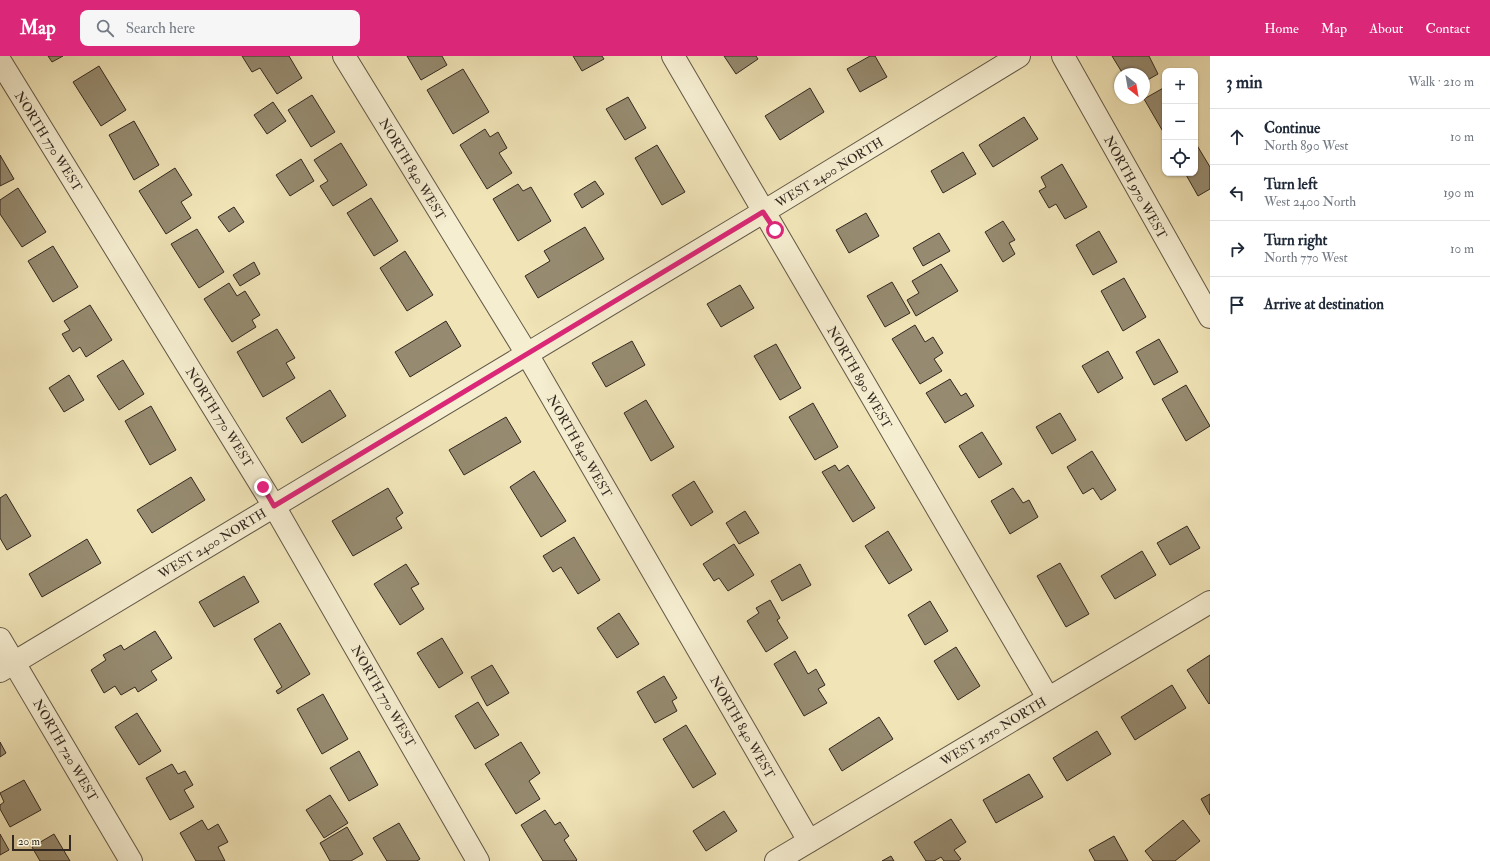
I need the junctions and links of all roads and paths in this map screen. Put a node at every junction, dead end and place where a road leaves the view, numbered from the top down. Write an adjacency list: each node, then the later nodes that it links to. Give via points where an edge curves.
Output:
1 (344, 56): 8 (street, NORTH 840 WEST)
2 (673, 56): 6 (street, NORTH 890 WEST)
3 (1019, 56): 6 (street, WEST 2400 NORTH)
4 (1063, 56): 7 (street, NORTH 970 WEST)
5 (0, 61): 9 (street, NORTH 770 WEST)
6 (763, 212): 8 (street, WEST 2400 NORTH); 13 (street, NORTH 890 WEST)
7 (1210, 317)
8 (527, 354): 9 (street, WEST 2400 NORTH); 14 (street, NORTH 840 WEST)
9 (274, 506): 12 (street, WEST 2400 NORTH); 16 (street, NORTH 770 WEST)
10 (1210, 602): 13 (street, WEST 2550 NORTH)
11 (0, 639): 12 (street, NORTH 720 WEST)
12 (7, 666): 15 (street, NORTH 720 WEST)
13 (1048, 698): 14 (street, WEST 2550 NORTH)
14 (809, 841): 17 (street, WEST 2550 NORTH)
15 (131, 861)
16 (478, 861)
17 (776, 861)

